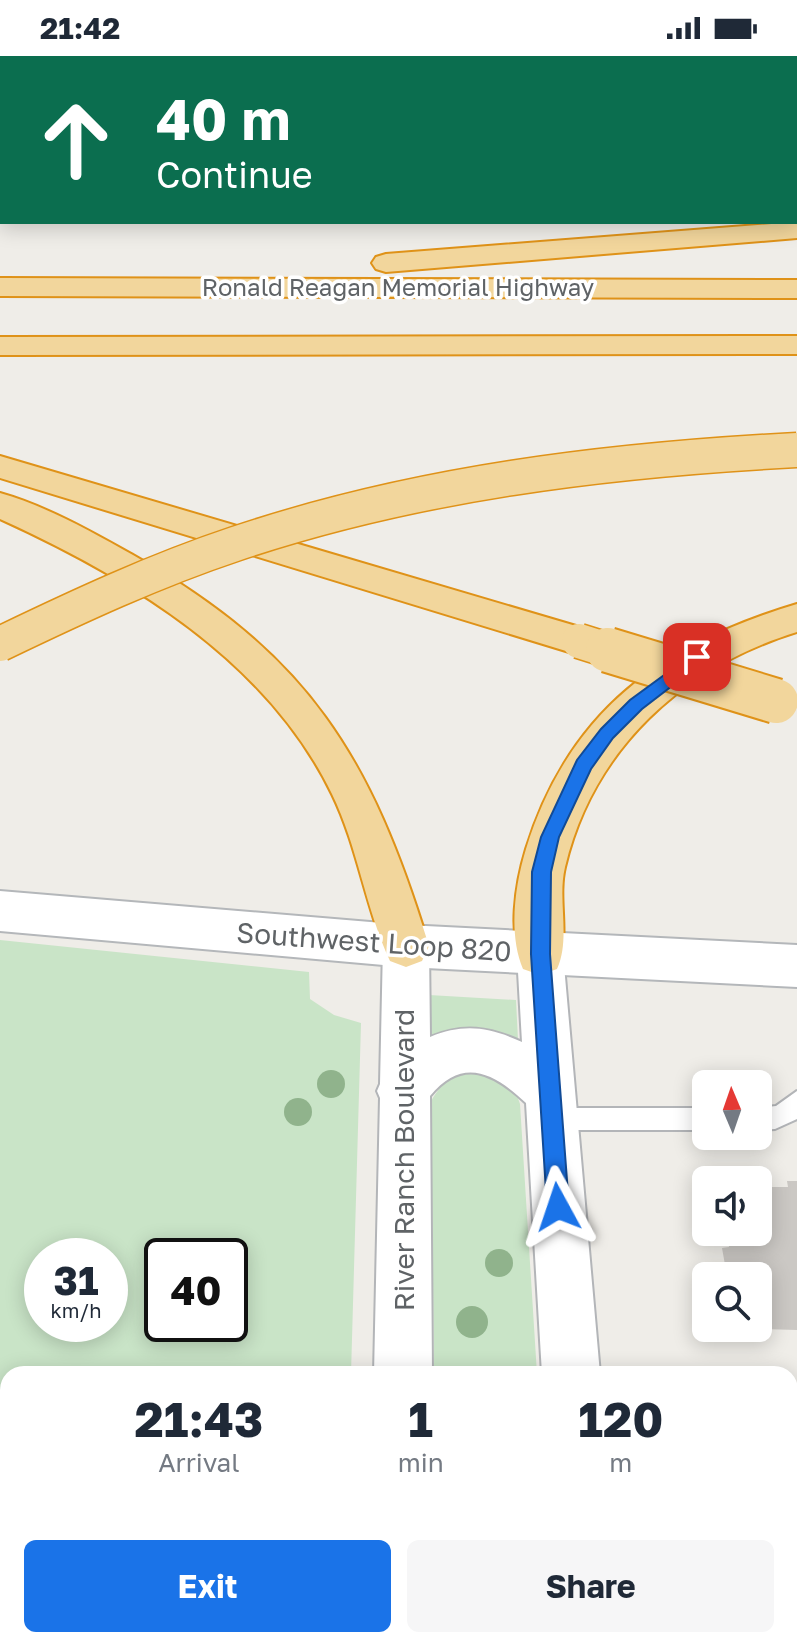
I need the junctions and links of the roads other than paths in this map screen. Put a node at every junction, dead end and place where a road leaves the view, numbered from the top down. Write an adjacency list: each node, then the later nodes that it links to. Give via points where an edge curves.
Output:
1 (797, 230): 2 (highway, via 366,265 165,273)
2 (109, 286): 3 (highway, Ronald Reagan Memorial Highway); 4 (highway, Ronald Reagan Memorial Highway)
3 (0, 287)
4 (797, 289)
5 (797, 345): 6 (highway)
6 (0, 346)
7 (797, 450): 11 (highway, bridge, via 604,463 440,491 221,550 159,572)
8 (0, 467): 12 (highway, bridge)
9 (0, 505): 14 (highway, via 118,562 237,642 274,679 312,724 345,777 379,857)
10 (797, 618): 15 (highway, via 697,657 607,734 584,765 550,837 539,898)
11 (0, 644)
12 (787, 704)
13 (0, 911): 14 (street, Southwest Loop 820)
14 (406, 946): 15 (street, Southwest Loop 820); 17 (street, River Ranch Boulevard)
15 (540, 954): 16 (street, Southwest Loop 820); 19 (street)
16 (797, 966)
17 (402, 1091): 19 (street, via 430,1061 458,1049 517,1062); 22 (street, River Ranch Boulevard)
18 (797, 1102): 20 (lane, via 788,1114)
19 (550, 1104): 21 (lane); 23 (street)
20 (772, 1117)
21 (692, 1118)
22 (403, 1366)
23 (570, 1366)

